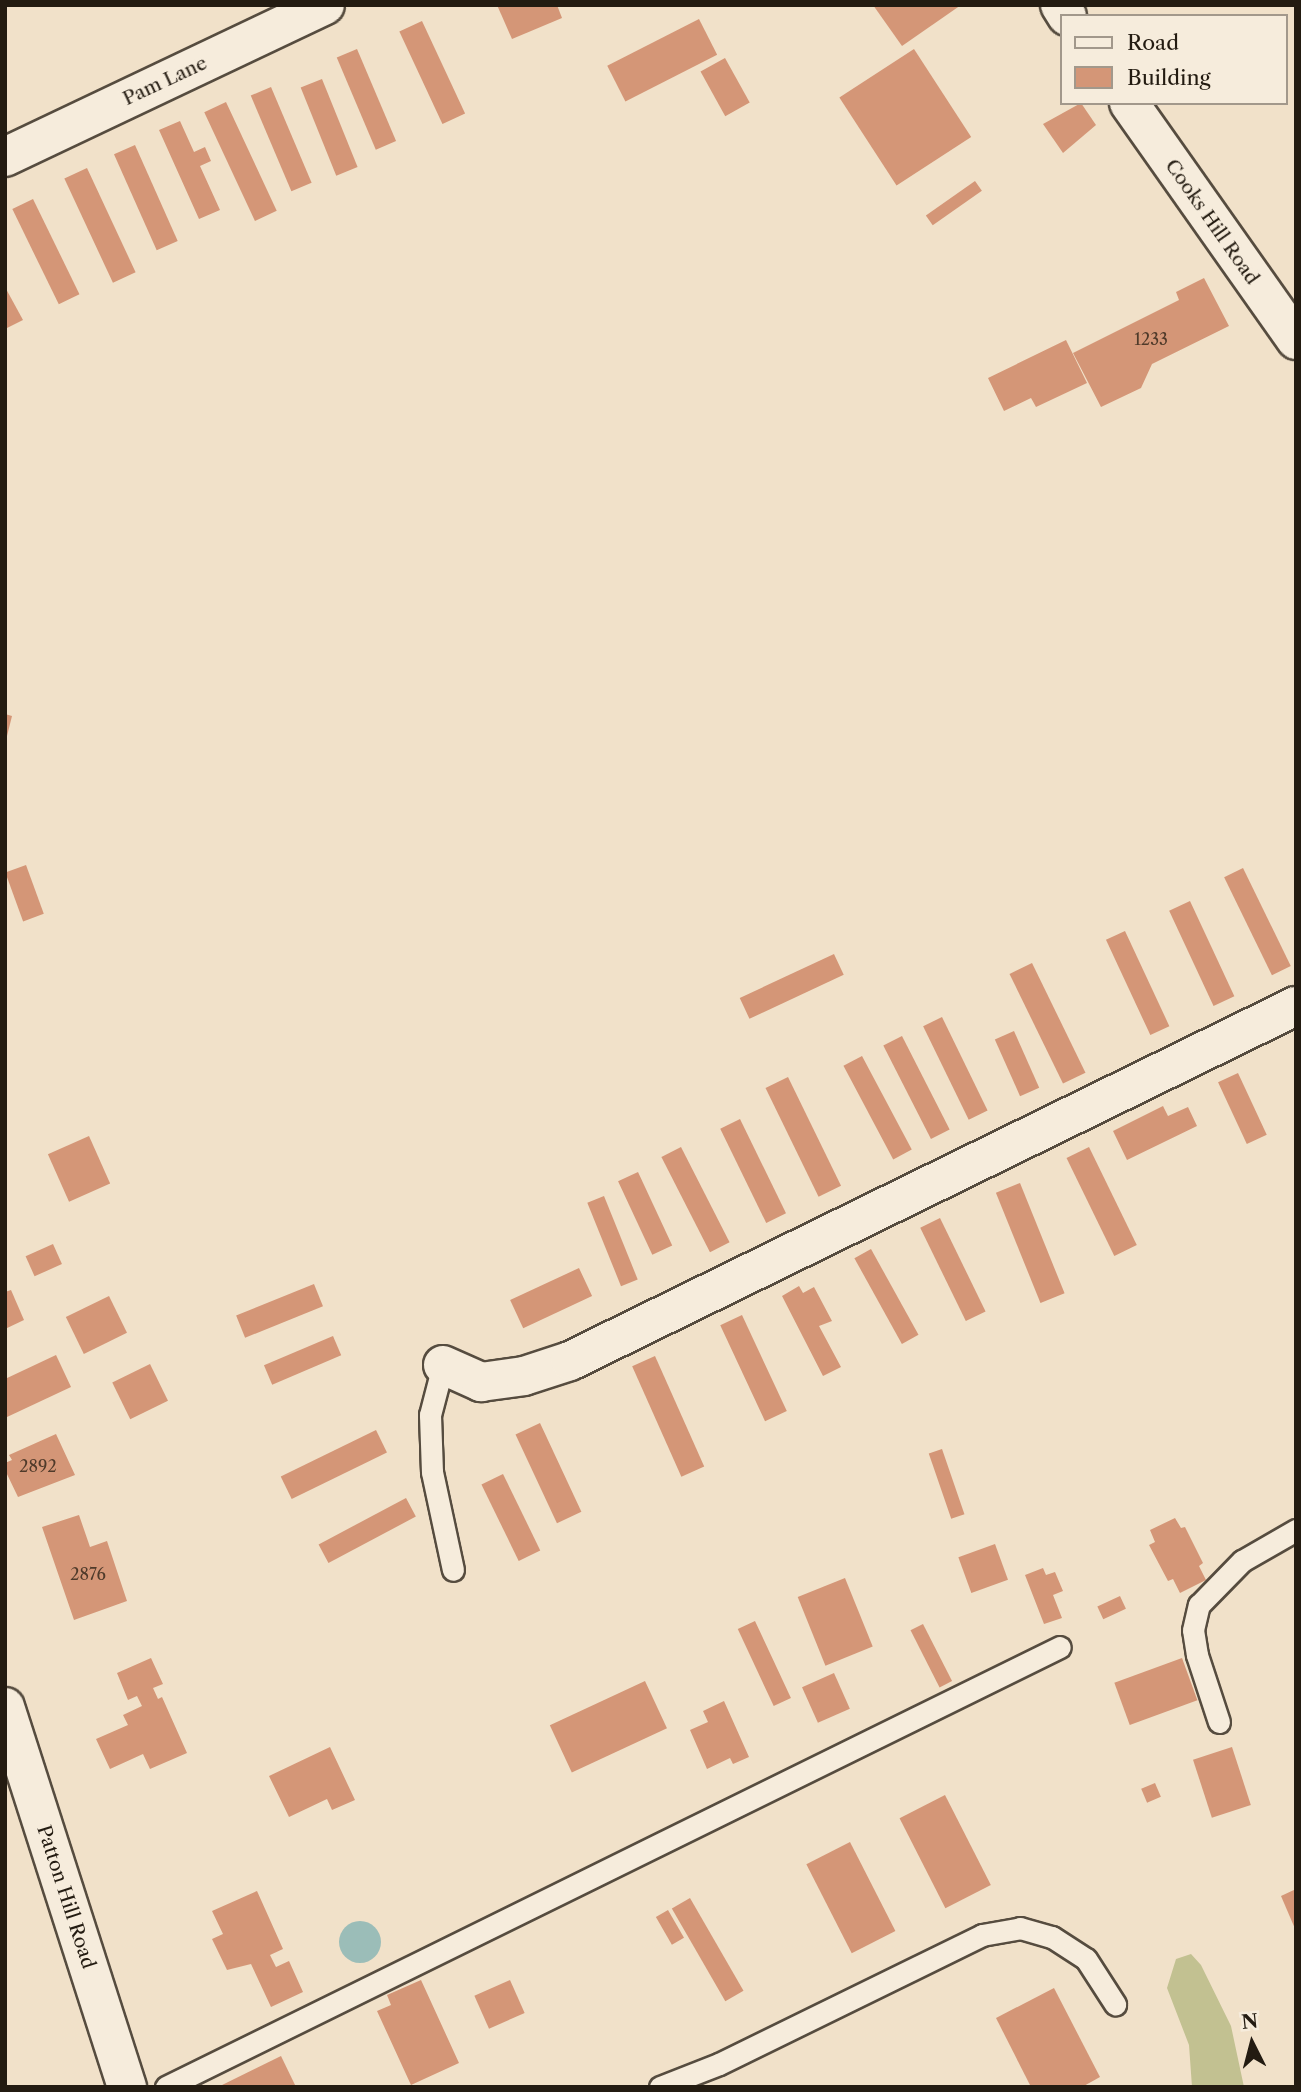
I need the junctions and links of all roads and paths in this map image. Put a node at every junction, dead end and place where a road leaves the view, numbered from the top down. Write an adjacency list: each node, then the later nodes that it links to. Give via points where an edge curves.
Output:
1 (325, 5): 3 (street, Pam Lane)
2 (1130, 105): 4 (street, Cooks Hill Road)
3 (5, 157)
4 (1296, 340)
5 (1296, 1006): 6 (street, via 570,1361 524,1376 481,1382)
6 (443, 1365): 8 (lane, via 430,1415 432,1472)
7 (1296, 1530): 11 (lane, via 1241,1561 1199,1605 1193,1630 1197,1655)
8 (453, 1570)
9 (1060, 1647): 14 (lane)
10 (5, 1707): 13 (street, Patton Hill Road)
11 (1219, 1722)
12 (1115, 2004): 15 (lane, via 1086,1959 1052,1937 1020,1928 982,1935 719,2064)
13 (127, 2087)
14 (166, 2087)
15 (660, 2087)

